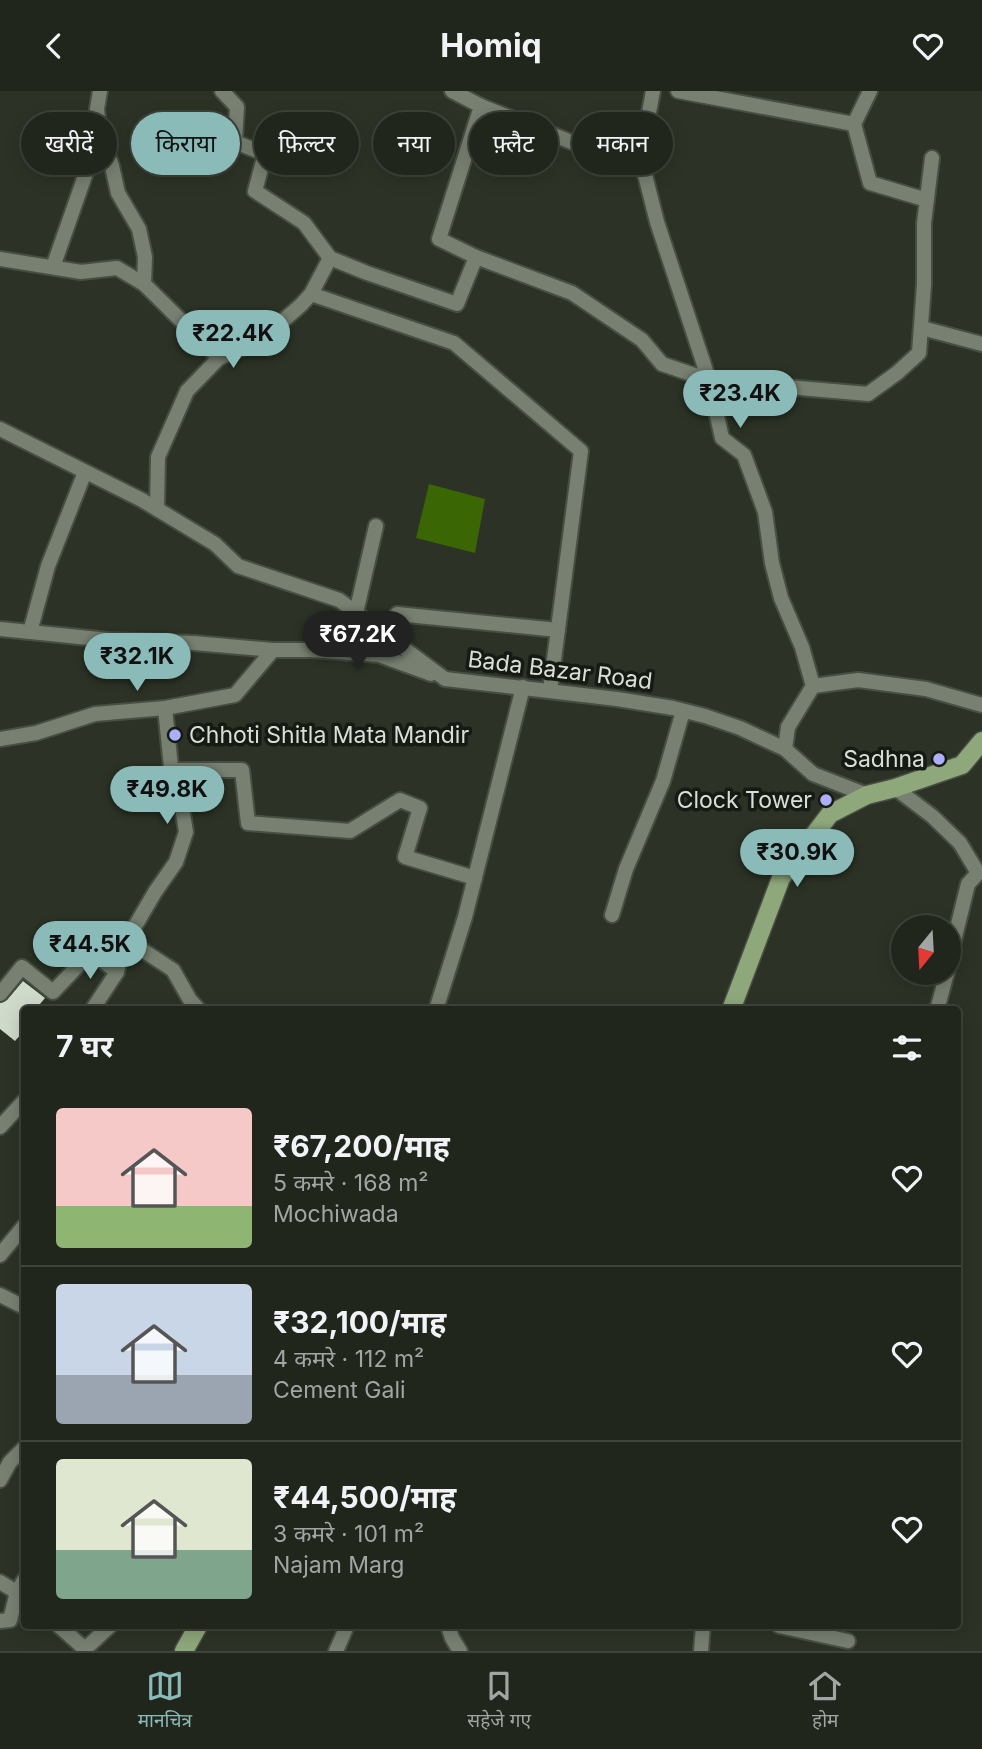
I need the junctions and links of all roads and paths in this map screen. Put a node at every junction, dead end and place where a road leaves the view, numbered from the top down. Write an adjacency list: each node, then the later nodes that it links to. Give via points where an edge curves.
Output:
1 (100, 91): 8 (street)
2 (222, 91): 18 (street, via 237,107 235,142 265,155 255,191 304,223)
3 (452, 91): 7 (street)
4 (653, 91): 9 (street)
5 (678, 91): 10 (street)
6 (870, 91): 10 (street)
7 (481, 106): 11 (street); 17 (street, via 439,239)
8 (97, 112)
9 (649, 112)
10 (854, 124): 16 (street, via 870,183)
11 (572, 142)
12 (932, 158): 16 (street)
13 (85, 175): 20 (street)
14 (114, 175): 21 (street, via 118,193 139,229)
15 (645, 175): 26 (street)
16 (927, 200): 23 (street)
17 (476, 257): 18 (street, via 457,304); 26 (street, via 572,293 642,339 662,364)
18 (330, 258): 22 (street)
19 (0, 259): 20 (street)
20 (52, 267): 21 (street, via 81,272 117,268)
21 (144, 284): 25 (street)
22 (311, 294): 25 (street, via 261,340); 34 (street, via 454,343 581,451)
23 (922, 328): 24 (street); 26 (street, via 919,353 868,394)
24 (982, 344)
25 (219, 358): 29 (street, via 187,391 158,457)
26 (709, 380): 39 (street, via 722,438 744,455 765,512 780,598)
27 (0, 429): 28 (street, Bada Bazar Road)
28 (85, 472): 29 (street, Bada Bazar Road); 35 (street, via 48,566)
29 (157, 509): 31 (street, Bada Bazar Road, via 215,544 238,566 339,600)
30 (376, 526): 31 (street)
31 (356, 613): 37 (street); 38 (street, Bada Bazar Road)
32 (397, 614): 34 (street)
33 (0, 629): 35 (street)
34 (558, 630): 41 (street)
35 (30, 632): 36 (street)
36 (273, 650): 37 (street); 43 (street, via 234,695)
37 (348, 653): 38 (street, via 379,655)
38 (445, 679): 40 (street, Bada Bazar Road)
39 (813, 686): 42 (street, via 858,680 926,689); 47 (street, via 788,727)
40 (523, 687): 41 (street, Bada Bazar Road); 51 (street)
41 (550, 691): 44 (street, Bada Bazar Road)
42 (982, 705)
43 (165, 708): 45 (street, via 95,714); 48 (street, via 171,768)
44 (683, 711): 47 (street, Bada Bazar Road, via 740,728); 53 (street, via 663,781)
45 (0, 739)
46 (982, 740): 49 (main road, via 962,765)
47 (785, 749): 50 (street, Bada Bazar Road, via 813,774)
48 (176, 770): 51 (street, via 242,770 248,823 350,831 400,800 420,808 404,857); 55 (street, via 186,832 176,862)
49 (895, 788): 50 (main road); 52 (street, via 960,843 978,873)
50 (867, 795): 62 (main road, via 830,814 781,878)
51 (475, 878): 61 (street)
52 (975, 886): 54 (street)
53 (612, 915)
54 (961, 927)
55 (125, 943): 56 (street); 60 (street, via 173,970)
56 (117, 972): 58 (street, via 91,953 53,992 22,967); 59 (street)
57 (944, 985): 63 (street)
58 (0, 994)
59 (95, 1006)
60 (195, 1006)
61 (437, 1006)
62 (733, 1006)
63 (938, 1006)
64 (21, 1104): 65 (street)
65 (0, 1127)
66 (21, 1230): 67 (street)
67 (0, 1255)
68 (0, 1295): 69 (street)
69 (21, 1306)
70 (21, 1450): 71 (street)
71 (5, 1459): 72 (street)
72 (0, 1480)
73 (0, 1582): 74 (street)
74 (21, 1590)
75 (21, 1592): 76 (street, via 10,1620)
76 (0, 1621)
77 (67, 1629): 85 (street)
78 (107, 1629): 85 (street)
79 (196, 1629): 86 (main road)
80 (346, 1629): 87 (street)
81 (448, 1629): 88 (street)
82 (703, 1629): 89 (street)
83 (793, 1629): 84 (street)
84 (848, 1641)
85 (84, 1650)
86 (184, 1651)
87 (336, 1651)
88 (460, 1651)
89 (701, 1651)

